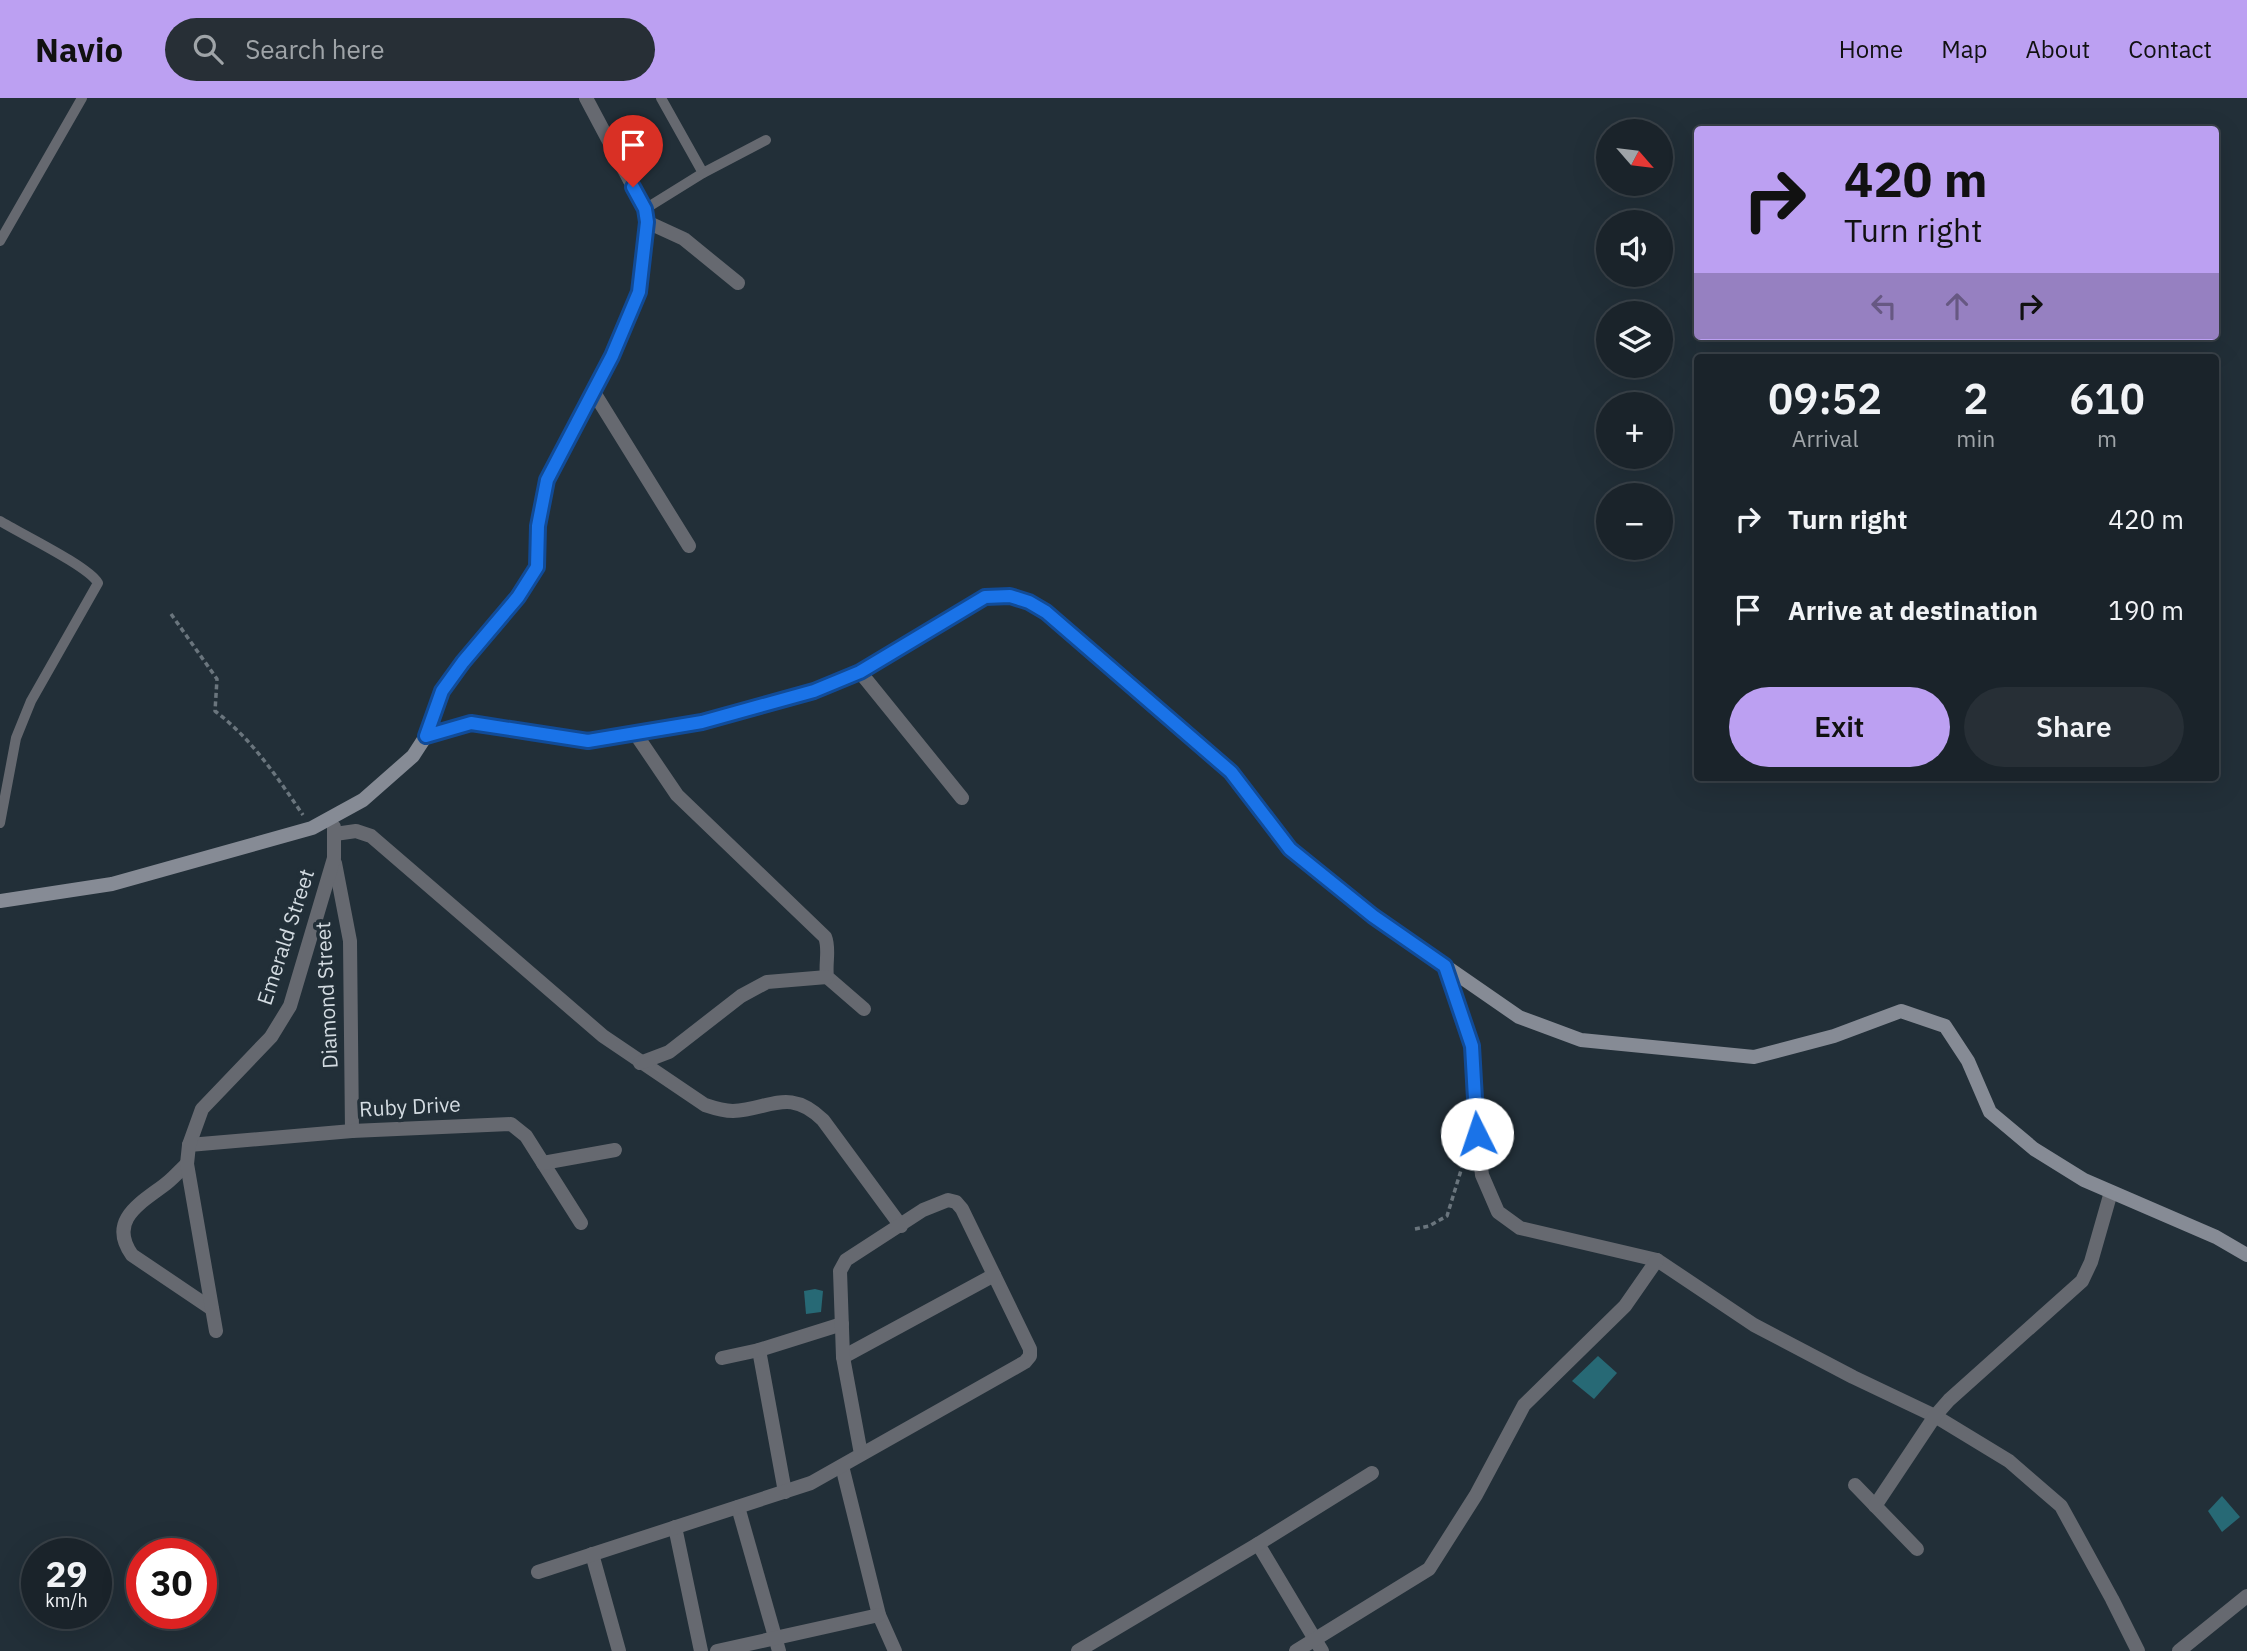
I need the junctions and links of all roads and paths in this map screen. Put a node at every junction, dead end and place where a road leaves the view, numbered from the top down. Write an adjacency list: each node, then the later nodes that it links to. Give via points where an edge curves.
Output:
1 (82, 98): 7 (lane)
2 (586, 98): 6 (street)
3 (661, 98): 5 (lane)
4 (766, 140): 5 (lane)
5 (703, 173): 6 (lane)
6 (646, 216): 8 (street, via 684,239); 9 (street, via 639,292)
7 (0, 241)
8 (738, 283)
9 (593, 391): 11 (street); 15 (street, via 547,480 538,526 537,567 442,691)
10 (0, 521): 18 (lane, via 78,566 97,583 31,701 16,738)
11 (689, 546)
12 (170, 614): 19 (path, via 217,680 215,711 267,762)
13 (860, 672): 14 (street, via 814,691 702,722); 16 (street); 23 (street, via 985,597 1010,596 1029,602 1231,772 1290,849)
14 (635, 733): 15 (street, via 588,741 471,723); 24 (street, via 677,795 825,937)
15 (426, 736): 17 (street, via 413,756 363,800)
16 (962, 798)
17 (332, 815): 19 (street); 20 (street, Emerald Street)
18 (0, 822)
19 (312, 828): 22 (street, via 112,884)
20 (335, 834): 21 (street, Emerald Street); 26 (street, via 356,831 371,836)
21 (334, 858): 27 (street, Diamond Street, via 350,941); 28 (street, Emerald Street, via 290,1006 271,1037 202,1109)
22 (0, 901)
23 (1445, 966): 33 (street, via 1519,1017 1581,1041 1754,1057 1835,1035 1901,1010 1945,1026 1968,1061 1990,1112 2034,1149); 38 (street, via 1472,1046 1482,1175 1498,1212 1520,1228)
24 (827, 976): 25 (street); 26 (street, via 767,982 741,996 669,1052)
25 (864, 1009)
26 (640, 1063): 35 (street, via 721,1111 779,1101 813,1111)
27 (352, 1131): 28 (street, Ruby Drive); 30 (street, Ruby Drive, via 511,1124 526,1136)
28 (189, 1146): 31 (street, Emerald Street)
29 (615, 1150): 30 (street)
30 (543, 1163): 34 (street, Ruby Drive)
31 (187, 1164): 40 (street, Emerald Street); 40 (street, via 134,1207 125,1221 125,1245 132,1255)
32 (1463, 1165): 36 (path, via 1447,1216)
33 (2111, 1192): 37 (street); 46 (street, via 2082,1281)
34 (581, 1223)
35 (901, 1226): 39 (street, via 923,1210 948,1200 956,1202); 41 (street, via 842,1266)
36 (1415, 1229)
37 (2247, 1255)
38 (1657, 1260): 46 (street, via 1754,1325); 63 (street, via 1625,1307 1524,1405 1476,1495 1429,1569)
39 (994, 1275): 44 (street); 47 (street, via 1030,1356)
40 (212, 1310): 42 (street, Emerald Street)
41 (842, 1324): 43 (street); 44 (street)
42 (216, 1331)
43 (759, 1350): 45 (street); 51 (street)
44 (843, 1357): 47 (street)
45 (722, 1358)
46 (1936, 1416): 52 (street); 70 (street, via 2009,1461 2062,1506)
47 (861, 1454): 48 (street)
48 (842, 1466): 51 (street); 60 (street)
49 (1372, 1473): 55 (street)
50 (1854, 1485): 52 (street)
51 (785, 1492): 53 (street)
52 (1875, 1506): 56 (street)
53 (738, 1507): 54 (street); 61 (street)
54 (675, 1527): 57 (street); 65 (street)
55 (1258, 1544): 62 (street); 63 (street)
56 (1917, 1549)
57 (592, 1554): 58 (street); 64 (street)
58 (538, 1572)
59 (2247, 1596): 71 (street)
60 (879, 1615): 61 (street); 67 (street)
61 (777, 1645): 66 (street)
62 (1101, 1645): 68 (street)
63 (1318, 1645): 69 (street)
64 (619, 1651)
65 (701, 1651)
66 (717, 1651)
67 (895, 1651)
68 (1078, 1651)
69 (1296, 1651)
70 (2138, 1651)
71 (2179, 1651)

